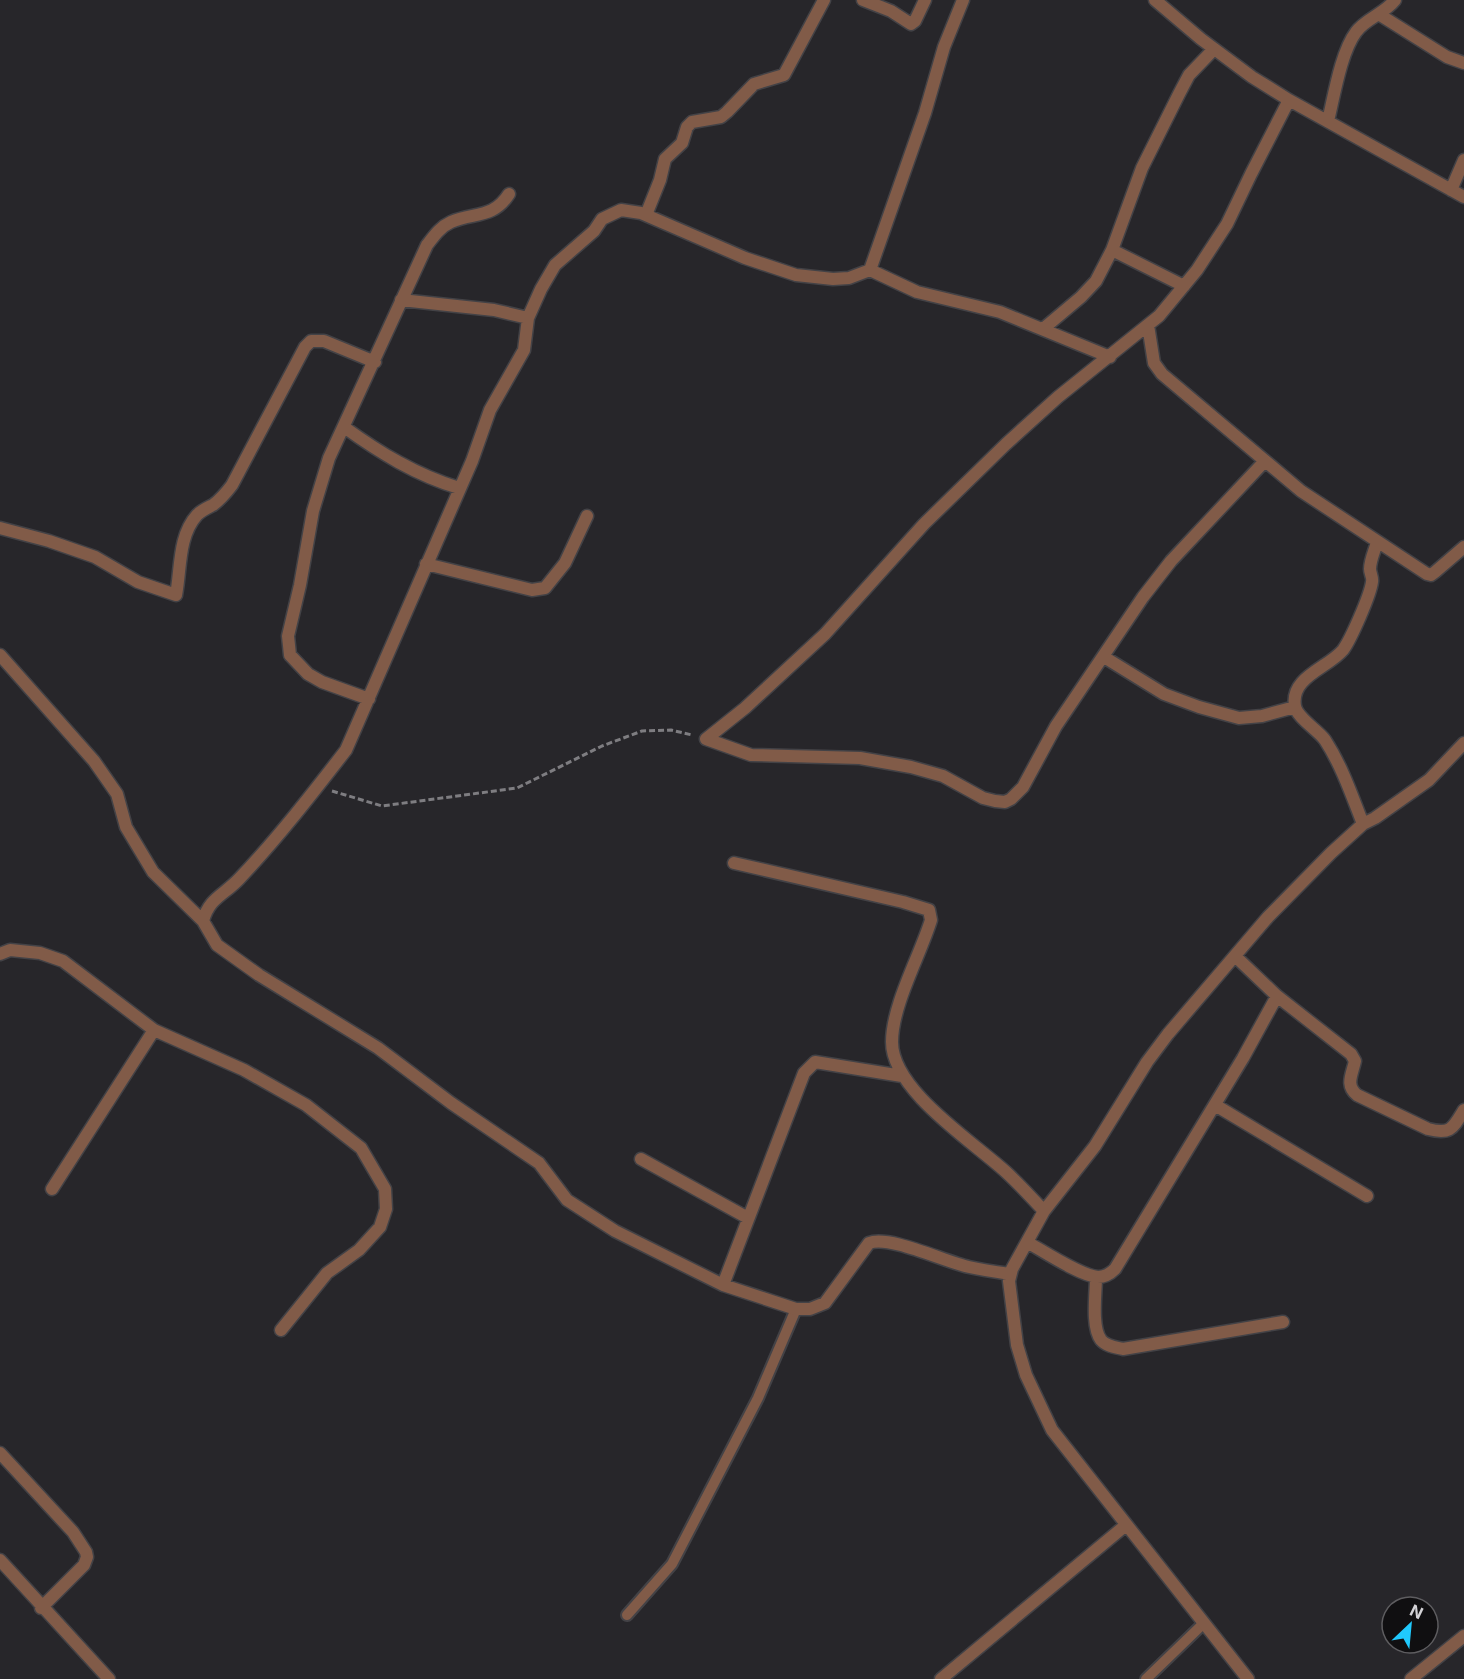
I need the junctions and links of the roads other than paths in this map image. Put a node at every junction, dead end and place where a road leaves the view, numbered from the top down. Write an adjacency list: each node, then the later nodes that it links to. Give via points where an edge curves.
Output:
1 (824, 0): 16 (street, via 784,75 754,84 721,117 695,121 687,127 682,143 665,159)
2 (863, 0): 3 (street, via 911,24)
3 (924, 0)
4 (963, 0): 18 (street)
5 (1155, 0): 8 (street)
6 (1395, 0): 7 (street)
7 (1380, 15): 9 (street, via 1447,57); 11 (street, via 1356,31 1350,43)
8 (1214, 50): 10 (street); 17 (street, via 1190,75 1179,94 1142,168)
9 (1464, 63)
10 (1289, 100): 11 (street); 19 (street, via 1227,224)
11 (1328, 121): 13 (street)
12 (1464, 160): 13 (street)
13 (1451, 190): 15 (street)
14 (509, 194): 20 (street, via 489,212 451,222 438,230)
15 (1464, 197)
16 (646, 215): 18 (street, via 745,258 796,275 849,278); 21 (street, via 621,210 605,215 594,231 555,265)
17 (1112, 250): 19 (street); 23 (street, via 1089,289)
18 (870, 270): 23 (street, via 917,292 1000,312)
19 (1184, 286): 22 (street)
20 (401, 300): 21 (street, via 494,310); 25 (street)
21 (528, 318): 28 (street, via 524,350 490,410)
22 (1148, 325): 24 (street); 27 (street, via 1158,370)
23 (1043, 328): 24 (street)
24 (1110, 357): 35 (street, via 1006,444 924,524 825,634 706,739 751,755 860,758 911,766 943,776 983,798 1005,802 1023,787 1056,726)
25 (375, 362): 26 (street); 30 (street, via 324,342 311,341 305,347 232,485 224,497 200,512 191,523 182,549 176,596 138,582 95,557)
26 (344, 427): 28 (street, via 407,468); 36 (street, via 329,458 313,511 288,649 308,674)
27 (1264, 462): 31 (street); 35 (street, via 1171,561)
28 (459, 488): 33 (street)
29 (587, 516): 33 (street, via 565,563 545,588 532,590)
30 (0, 528)
31 (1377, 542): 32 (street, via 1431,575); 37 (street, via 1370,569 1372,583 1353,631 1334,659 1302,682)
32 (1464, 547)
33 (426, 564): 36 (street)
34 (0, 655): 41 (street, via 94,761 117,794 126,827 153,872)
35 (1104, 657): 37 (street, via 1164,693 1239,718)
36 (369, 699): 41 (street, via 346,750 237,881 207,908)
37 (1295, 707): 39 (street, via 1325,740)
38 (1464, 743): 39 (street, via 1429,780)
39 (1363, 824): 43 (street)
40 (734, 863): 46 (street, via 929,910 931,920 906,982 892,1040)
41 (203, 921): 57 (street, via 217,945 378,1048 539,1163 567,1200 615,1232)
42 (0, 954): 45 (street, via 10,950 40,953 63,961)
43 (1234, 956): 44 (street); 52 (street, via 1158,1046 1095,1146)
44 (1277, 996): 47 (street); 48 (street, via 1351,1054 1355,1061 1349,1085 1358,1095 1438,1132 1446,1132 1455,1125)
45 (154, 1030): 50 (street); 60 (street, via 244,1070 306,1105 361,1148 385,1189 386,1209 380,1227 359,1250 327,1273)
46 (902, 1076): 52 (street, via 917,1095 1006,1172); 53 (street, via 815,1062 804,1073)
47 (1215, 1105): 51 (street); 56 (street, via 1115,1269 1109,1275)
48 (1464, 1110)
49 (641, 1159): 53 (street)
50 (52, 1189)
51 (1367, 1196)
52 (1044, 1211): 54 (street)
53 (748, 1218): 57 (street)
54 (1027, 1242): 55 (street); 56 (street)
55 (1010, 1274): 58 (street, via 968,1267 875,1241 825,1303); 62 (street, via 1009,1296 1017,1345 1033,1391 1052,1430)
56 (1096, 1277): 59 (street, via 1095,1320 1100,1339 1109,1346 1123,1349)
57 (723, 1285): 58 (street)
58 (796, 1309): 65 (lane, via 758,1398 672,1564)
59 (1283, 1322)
60 (281, 1330)
61 (0, 1453): 64 (street, via 73,1532 86,1552 84,1565)
62 (1126, 1525): 66 (street); 69 (street)
63 (0, 1560): 64 (street)
64 (41, 1608): 68 (street)
65 (627, 1615)
66 (1204, 1623): 70 (lane); 71 (street)
67 (1464, 1636): 72 (street)
68 (109, 1679)
69 (940, 1679)
70 (1146, 1679)
71 (1248, 1679)
72 (1411, 1679)

